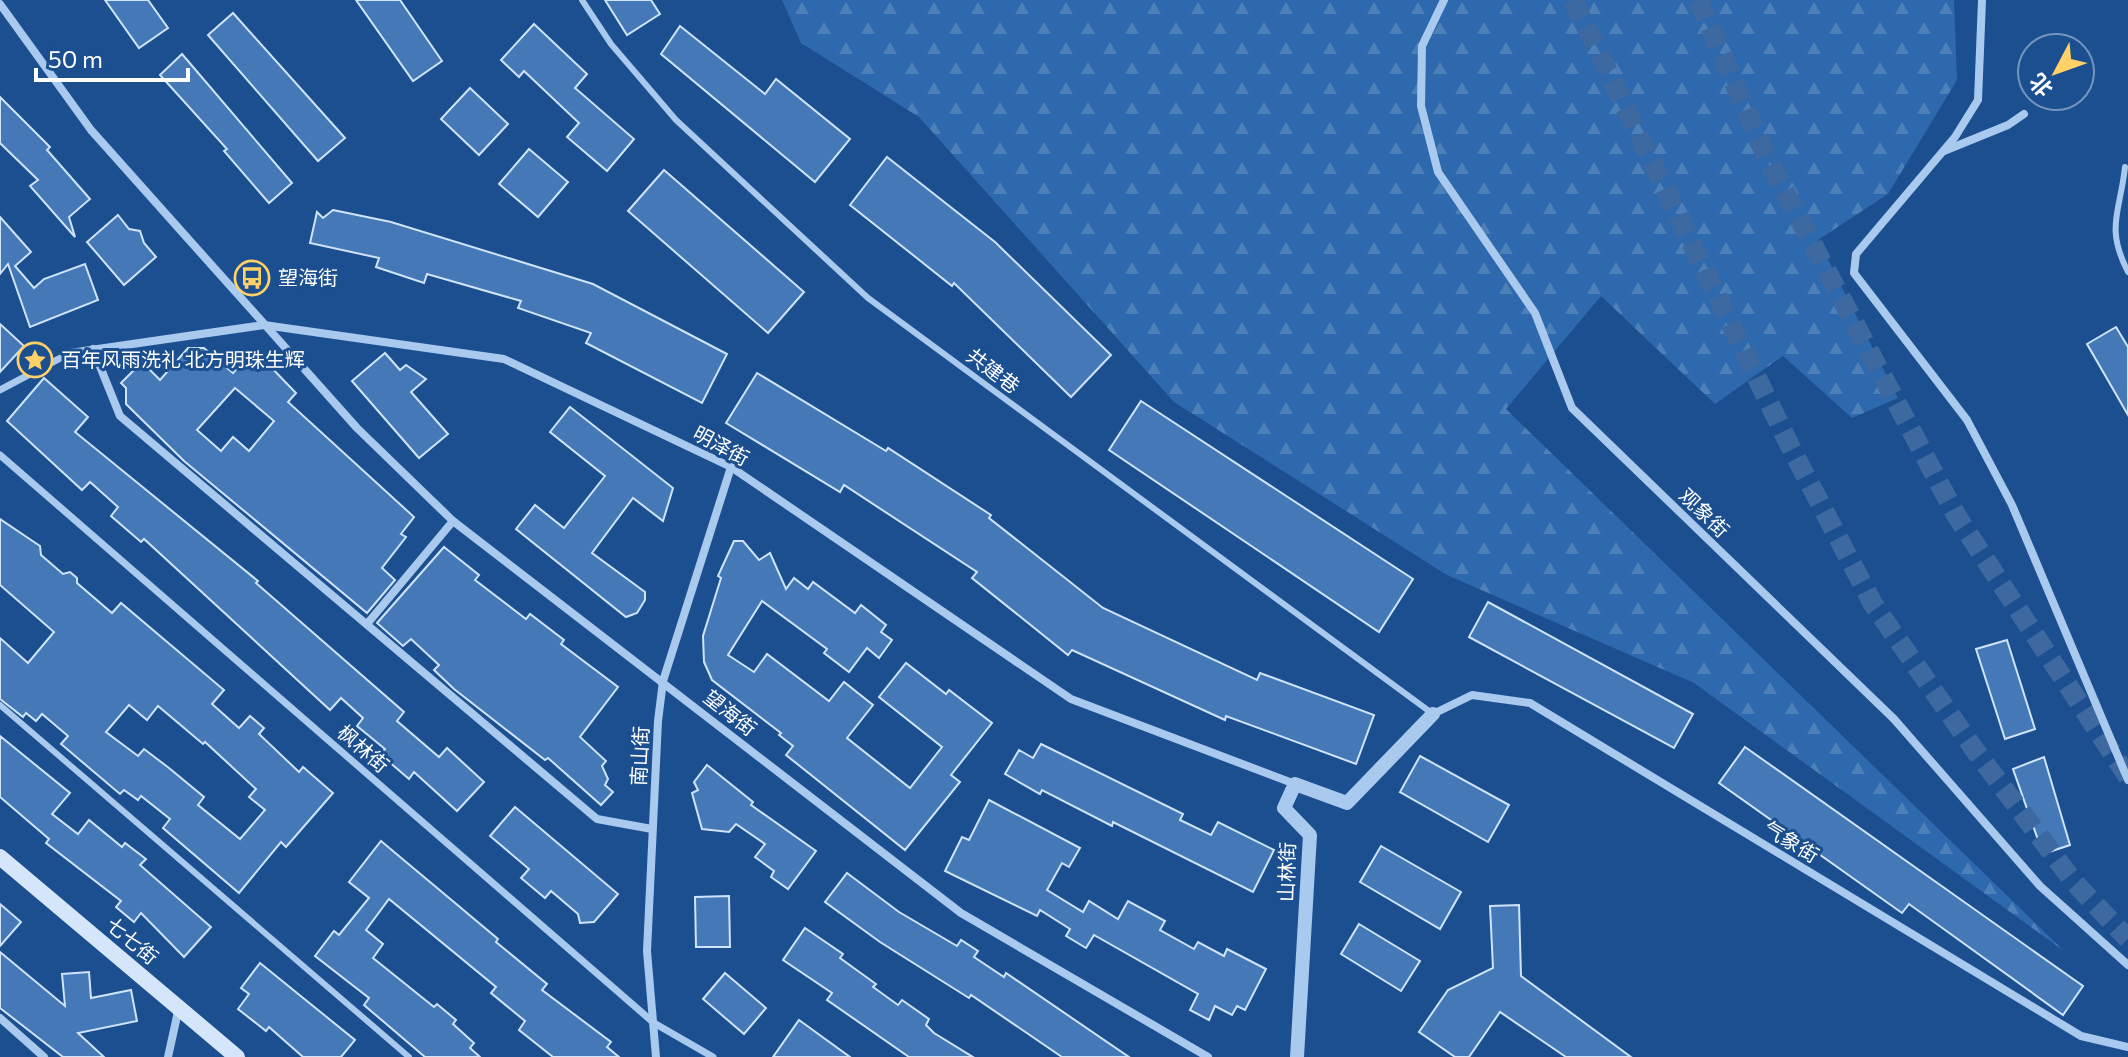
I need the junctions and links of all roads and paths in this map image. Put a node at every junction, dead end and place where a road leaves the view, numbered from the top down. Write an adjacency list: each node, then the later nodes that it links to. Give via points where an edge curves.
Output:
1 (582, 0): 19 (lane, 共建巷, via 611,44 676,120 868,298)
2 (1444, 0): 24 (street, 观象街, via 1422,46 1421,106 1438,172 1535,313 1572,408 1894,719 2040,886)
3 (1982, 0): 6 (street, via 1978,100)
4 (0, 4): 9 (street, 望海街, via 91,130)
5 (2024, 114): 6 (street)
6 (1943, 151): 20 (street, via 1856,254 1854,273 1967,420 2012,505)
7 (2125, 167): 8 (lane, via 2112,225)
8 (2128, 272)
9 (264, 325): 10 (street, 明泽街); 14 (street, 明泽街, via 504,359); 15 (street, 望海街, via 357,428)
10 (93, 349): 11 (street, 明泽街); 16 (street, via 120,416)
11 (70, 353): 12 (street)
12 (0, 390)
13 (0, 455): 27 (street, 枫林街)
14 (731, 467): 17 (street, 南山街); 21 (street, 明泽街, via 1071,699)
15 (453, 521): 16 (street); 17 (street, 望海街)
16 (367, 624): 22 (street, via 597,819)
17 (663, 681): 22 (street, 南山街); 35 (street, 望海街, via 961,913)
18 (0, 705): 32 (lane)
19 (1433, 714): 21 (street, via 1347,803); 28 (street, 气象街, via 1472,695 1530,703 2081,1036)
20 (2128, 780)
21 (1295, 784): 36 (street, 山林街, via 1284,808 1310,835)
22 (652, 829): 27 (street, 南山街, via 647,951)
23 (0, 857): 25 (main road, 七七街)
24 (2128, 965)
25 (179, 1007): 30 (street); 31 (main road, 七七街)
26 (0, 1018): 29 (street)
27 (654, 1023): 33 (street, 南山街); 34 (street, 枫林街)
28 (2128, 1047)
29 (44, 1057)
30 (168, 1057)
31 (237, 1057)
32 (409, 1057)
33 (656, 1057)
34 (713, 1057)
35 (1208, 1057)
36 (1297, 1057)

